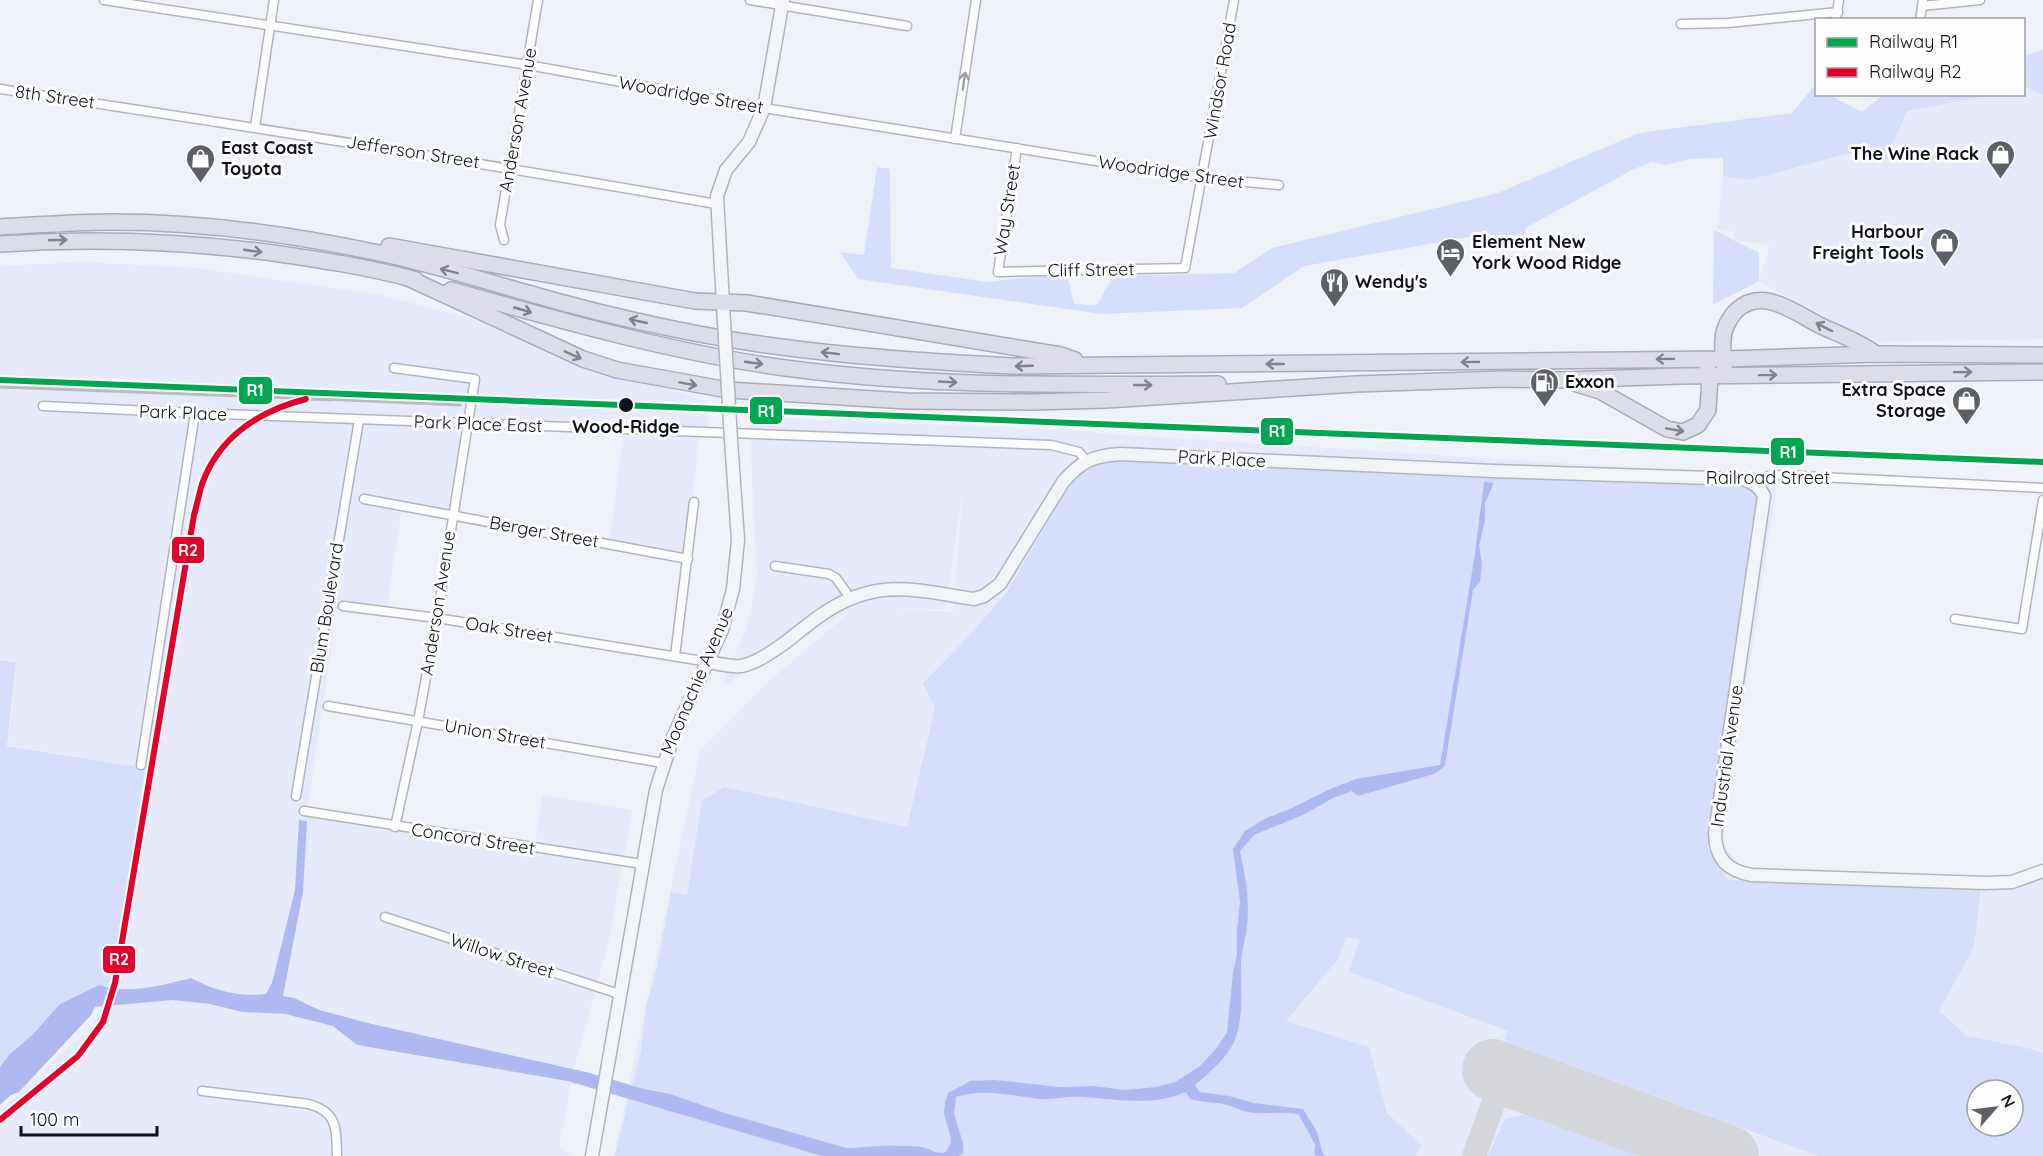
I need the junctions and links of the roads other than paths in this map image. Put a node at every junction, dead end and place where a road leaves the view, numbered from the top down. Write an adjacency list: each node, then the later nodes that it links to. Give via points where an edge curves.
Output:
1 (104, 0): 13 (street, Woodridge Street)
2 (274, 0): 13 (street)
3 (538, 0): 16 (street, Anderson Avenue)
4 (750, 0): 9 (street)
5 (976, 0): 21 (street, one-way to 5)
6 (1234, 0): 24 (street, Windsor Road)
7 (1839, 0): 11 (street)
8 (1980, 0): 10 (street)
9 (782, 3): 15 (street); 19 (street, Moonachie Avenue)
10 (1923, 3): 12 (street)
11 (1837, 16): 14 (street)
12 (1920, 18)
13 (271, 24): 16 (street, Woodridge Street); 20 (street)
14 (1681, 24)
15 (907, 26)
16 (528, 65): 19 (street, Woodridge Street); 23 (street, Anderson Avenue)
17 (0, 89): 18 (street, 8th Street)
18 (110, 105): 20 (street, Jefferson Street)
19 (764, 108): 21 (street, Woodridge Street); 26 (street, Moonachie Avenue, via 755,132 726,170)
20 (255, 127): 23 (street, Jefferson Street)
21 (955, 139): 22 (street, Woodridge Street)
22 (1017, 148): 24 (street, Woodridge Street); 32 (street, Way Street)
23 (510, 168): 26 (street, Jefferson Street); 29 (street, Anderson Avenue, via 500,225)
24 (1202, 178): 25 (street, Woodridge Street); 31 (street, Windsor Road)
25 (1279, 185)
26 (716, 204): 34 (street, Moonachie Avenue)
27 (0, 227): 28 (highway, via 116,222)
28 (275, 235): 34 (highway, via 373,244 695,301); 39 (highway, one-way to 28, via 930,362 748,343 598,312 377,252)
29 (504, 240)
30 (0, 244): 33 (highway, one-way to 33, via 82,240 182,243 331,261)
31 (1185, 268): 32 (street, Cliff Street)
32 (998, 272)
33 (406, 277): 44 (highway, one-way to 44, via 668,348 807,370 1028,385); 45 (highway, one-way to 45, via 598,365)
34 (723, 302): 39 (highway, via 1050,353); 45 (street, Moonachie Avenue, bridge)
35 (1876, 354): 36 (highway); 38 (highway); 38 (highway, one-way to 38, via 1863,344 1763,300 1734,313 1722,339)
36 (2043, 355)
37 (1703, 359): 38 (highway); 39 (highway, one-way to 39); 42 (highway)
38 (1724, 359): 42 (highway)
39 (1083, 364)
40 (394, 368): 49 (street, Anderson Avenue, via 474,379)
41 (2043, 372): 42 (highway, one-way to 41)
42 (1717, 376): 43 (highway); 43 (highway, one-way to 42, via 1600,391 1666,429 1683,432 1698,425 1708,410)
43 (1565, 380): 44 (highway)
44 (1356, 384): 45 (highway, via 1032,402 906,401)
45 (728, 390): 65 (street, Moonachie Avenue, bridge, via 737,560 728,612)
46 (43, 406): 47 (street, Park Place)
47 (195, 413): 48 (street, Park Place); 69 (street)
48 (359, 420): 49 (street, Park Place East); 70 (street, Blum Boulevard)
49 (467, 424): 50 (street, Park Place East, via 1062,446 1079,452); 57 (street, Anderson Avenue)
50 (1086, 461): 51 (street, Park Place, via 1120,454); 60 (street, via 1063,482 999,584 984,596 974,599 890,589)
51 (1493, 471): 52 (street, Railroad Street)
52 (1743, 479): 53 (street, Railroad Street, via 1778,475); 74 (street, Industrial Avenue, via 1761,489 1764,496 1715,833 1722,862 1736,872 1752,875 1986,883 2012,882)
53 (2043, 488)
54 (364, 499): 57 (street, Berger Street)
55 (2043, 500): 63 (street, via 2022,629)
56 (694, 502): 58 (street, Moonachie Avenue)
57 (452, 516): 58 (street, Berger Street); 62 (street, Anderson Avenue)
58 (688, 559): 64 (street, Moonachie Avenue)
59 (775, 566): 60 (street, via 829,574)
60 (851, 599): 65 (street, via 752,662 742,666)
61 (344, 606): 62 (street, Oak Street)
62 (437, 618): 64 (street, Oak Street); 67 (street, Anderson Avenue)
63 (1955, 619)
64 (675, 656): 65 (street, Oak Street)
65 (709, 662): 68 (street, Moonachie Avenue)
66 (328, 706): 67 (street, Union Street)
67 (418, 721): 68 (street, Union Street); 72 (street, Anderson Avenue)
68 (663, 763): 73 (street, Moonachie Avenue)
69 (141, 765)
70 (296, 796)
71 (304, 811): 72 (street, Concord Street)
72 (395, 827): 73 (street, Concord Street)
73 (642, 864): 76 (street, Moonachie Avenue)
74 (2043, 871)
75 (385, 917): 76 (street, Willow Street)
76 (619, 994): 79 (street, Moonachie Avenue)
77 (202, 1091): 78 (street, via 318,1107 336,1126)
78 (337, 1156)
79 (592, 1156)

